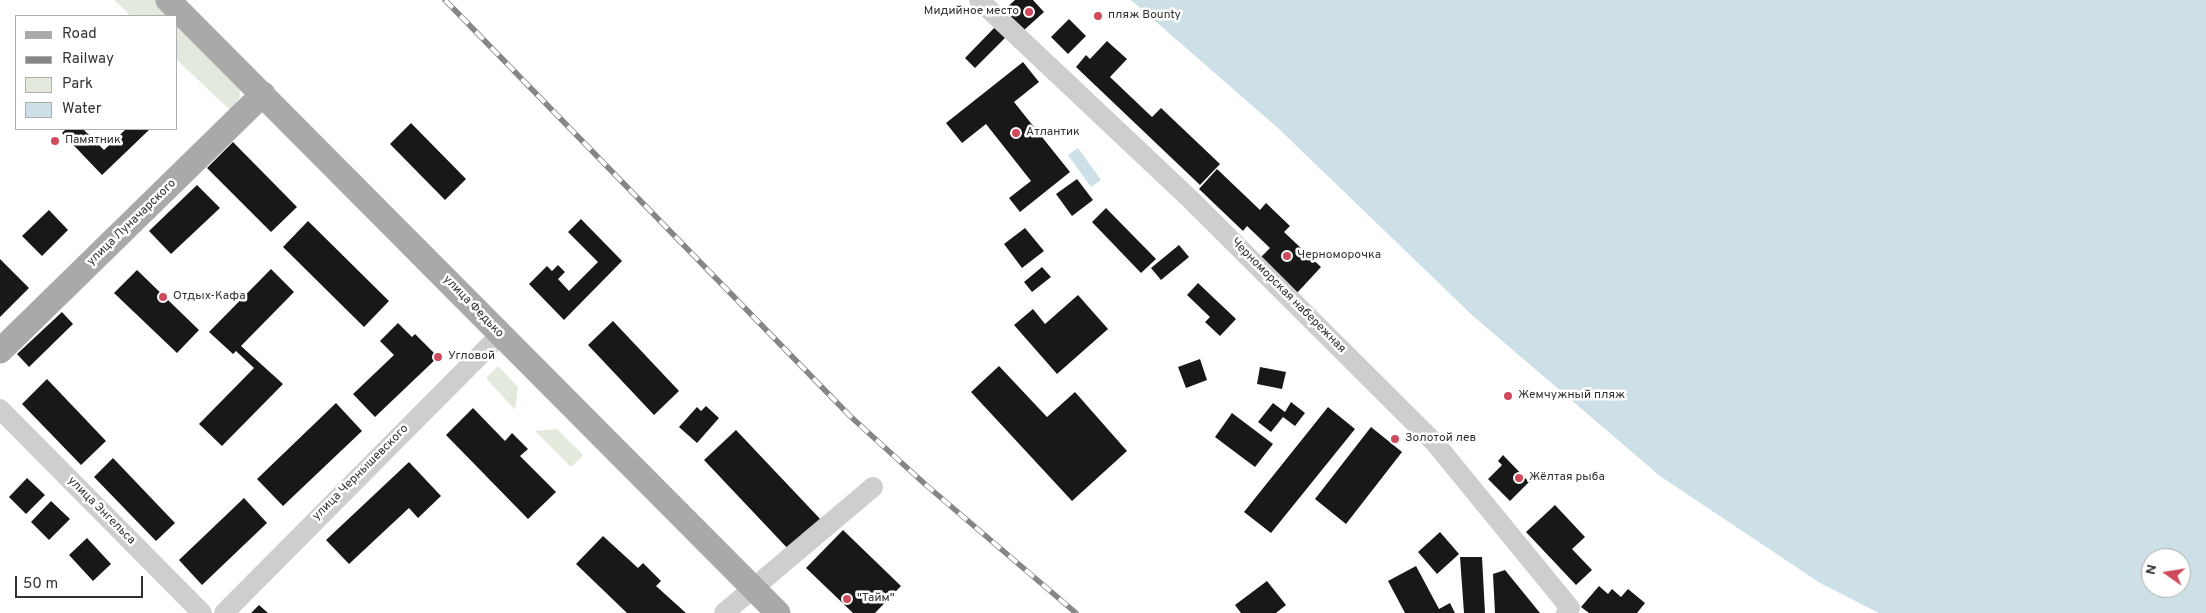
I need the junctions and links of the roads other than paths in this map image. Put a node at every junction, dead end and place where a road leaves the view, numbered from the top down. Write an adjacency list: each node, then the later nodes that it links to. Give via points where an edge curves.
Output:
1 (168, 0): 3 (main road, улица Федько)
2 (979, 0): 13 (street, Черноморская набережная, via 1189,198 1435,443 1570,608)
3 (263, 94): 4 (main road, улица Федько); 5 (main road, улица Луначарского)
4 (500, 335): 8 (main road, улица Федько); 10 (street, улица Чернышевского)
5 (0, 351)
6 (0, 409): 9 (street, улица Энгельса)
7 (873, 487): 8 (street)
8 (752, 588): 11 (street); 12 (main road, улица Федько)
9 (202, 613)
10 (224, 613)
11 (724, 613)
12 (778, 613)
13 (1566, 613)

